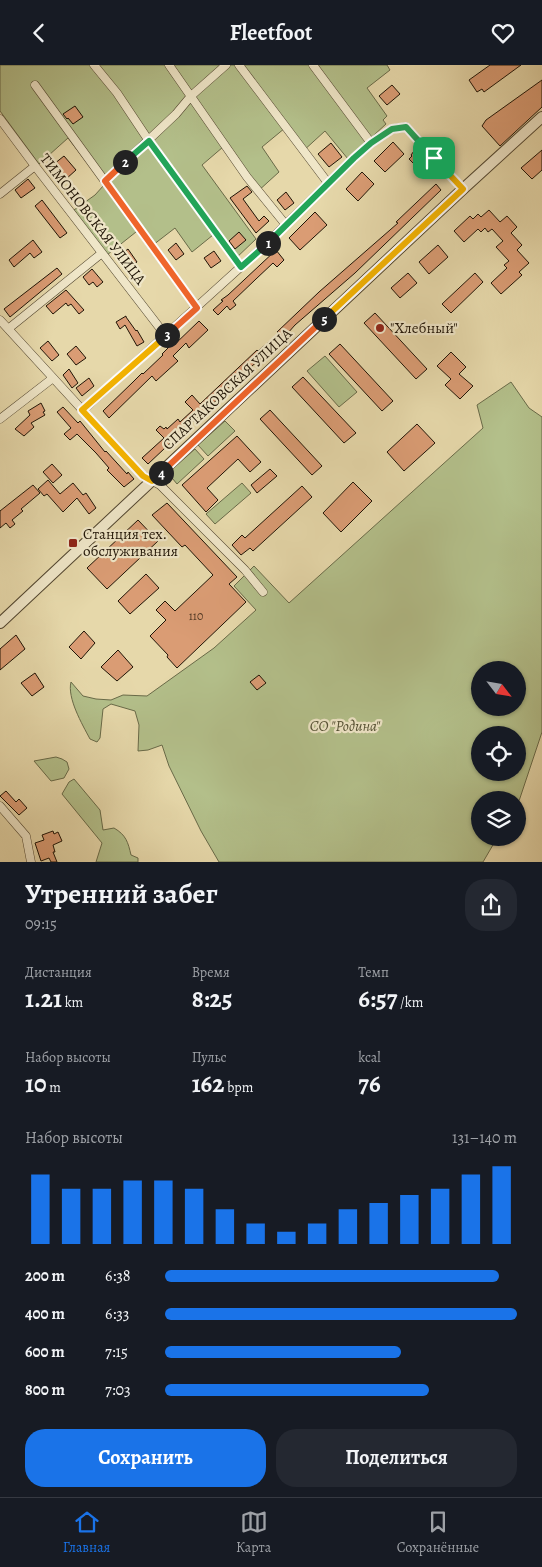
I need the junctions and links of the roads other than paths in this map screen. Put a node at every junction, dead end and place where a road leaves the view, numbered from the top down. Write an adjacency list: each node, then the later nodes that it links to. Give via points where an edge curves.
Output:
1 (94, 65): 10 (street)
2 (169, 65): 7 (street)
3 (226, 65): 7 (street)
4 (239, 65): 14 (street)
5 (313, 65): 11 (street)
6 (35, 85): 13 (street)
7 (191, 96): 10 (street); 17 (street, via 247,177)
8 (542, 117): 15 (street, СПАРТАКОВСКАЯ УЛИЦА)
9 (0, 119): 12 (street, ТИМОНОВСКАЯ УЛИЦА)
10 (149, 141): 13 (street); 19 (street)
11 (371, 143): 14 (street); 15 (street, via 392,129 406,127)
12 (34, 166): 16 (street); 18 (street, ТИМОНОВСКАЯ УЛИЦА)
13 (105, 181): 20 (street)
14 (328, 183): 17 (street)
15 (463, 189): 27 (street, СПАРТАКОВСКАЯ УЛИЦА)
16 (0, 194)
17 (286, 225): 19 (street)
18 (102, 253): 22 (street); 23 (street, ТИМОНОВСКАЯ УЛИЦА)
19 (241, 267): 20 (street)
20 (197, 308): 23 (street)
21 (0, 320): 22 (street)
22 (8, 329): 24 (street)
23 (166, 336): 25 (street)
24 (52, 378): 25 (street); 26 (street)
25 (82, 410): 27 (street, via 143,476)
26 (0, 419)
27 (152, 481): 28 (street, via 160,485); 29 (street, СПАРТАКОВСКАЯ УЛИЦА)
28 (263, 592)
29 (0, 623)
30 (0, 807): 31 (street, via 26,836)
31 (31, 862)

